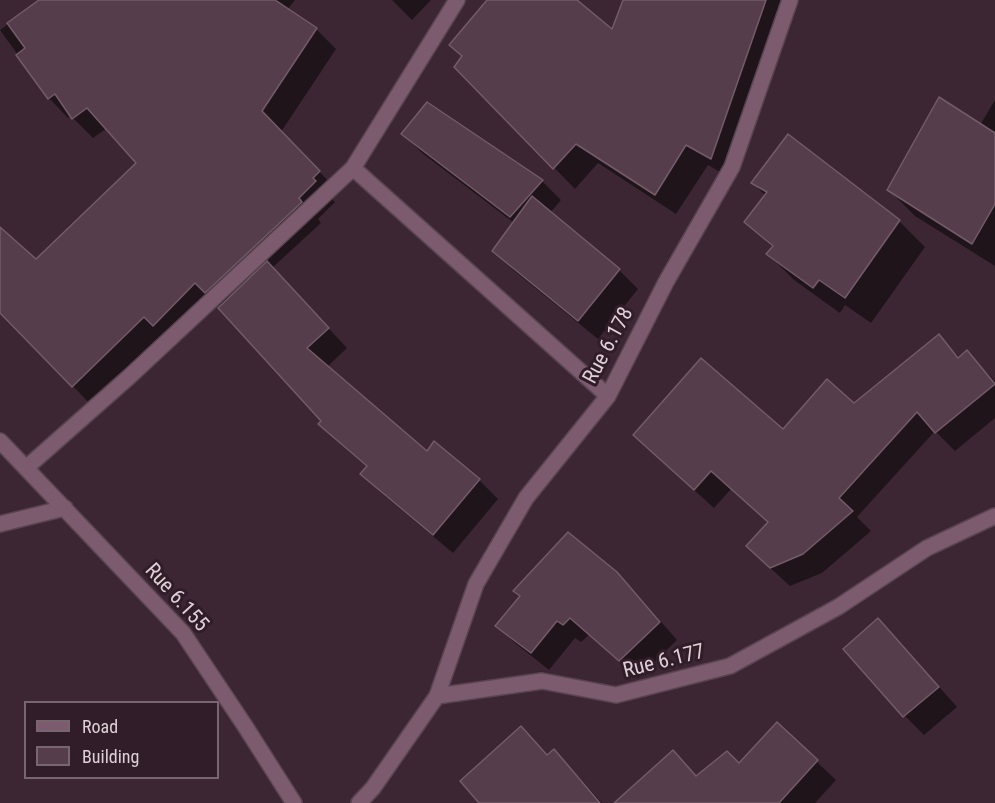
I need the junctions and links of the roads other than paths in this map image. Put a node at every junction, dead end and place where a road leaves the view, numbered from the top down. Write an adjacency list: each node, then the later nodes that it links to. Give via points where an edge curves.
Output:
1 (457, 0): 3 (street)
2 (790, 0): 4 (street, Rue 6.178, via 732,167 666,282)
3 (353, 168): 4 (street); 6 (street)
4 (608, 396): 10 (street, Rue 6.178, via 526,498 476,584)
5 (0, 441): 6 (street, Rue 6.155)
6 (26, 468): 7 (street, Rue 6.155)
7 (65, 508): 9 (street); 11 (street, Rue 6.155, via 183,633)
8 (995, 516): 10 (street, Rue 6.177, via 927,548 838,607 730,666 616,695 542,681)
9 (0, 524)
10 (437, 696): 12 (street)
11 (294, 803)
12 (359, 803)

